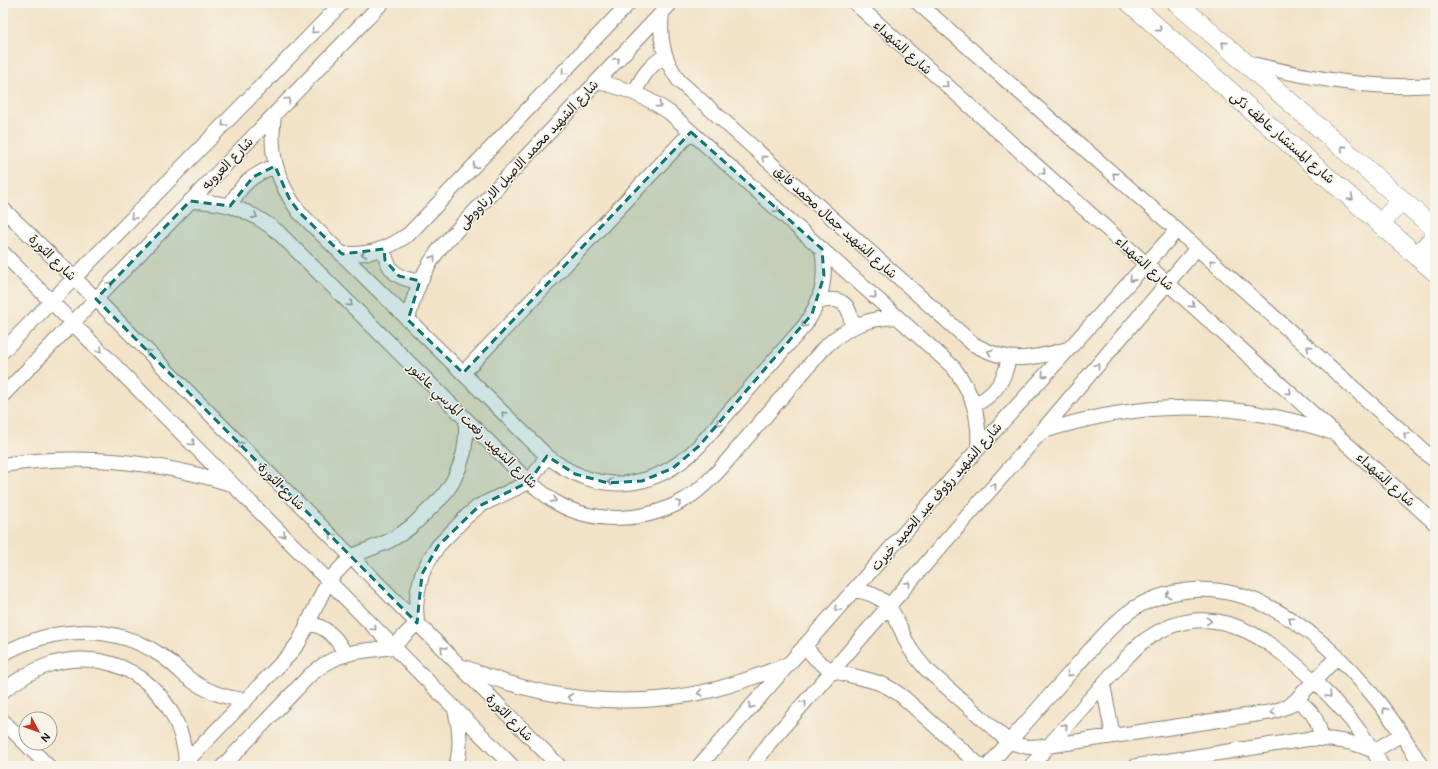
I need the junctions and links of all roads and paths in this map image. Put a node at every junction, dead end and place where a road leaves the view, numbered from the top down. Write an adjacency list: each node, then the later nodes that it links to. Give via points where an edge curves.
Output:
1 (342, 3): 33 (street, one-way to 33)
2 (382, 3): 14 (street, شارع العروبه, one-way to 2)
3 (629, 3): 26 (street, one-way to 26, via 419,225 397,243)
4 (854, 3): 31 (street, شارع الشهداء, one-way to 31)
5 (918, 3): 23 (street, one-way to 5)
6 (1130, 3): 21 (street, شارع المستشار عاطف ذكى, one-way to 21)
7 (1177, 3): 10 (street, one-way to 7)
8 (666, 8): 9 (street, شارع الشهيد جمال محمد فايق, via 661,34); 11 (street, شارع الشهيد محمد الاصيل الارناووطى, one-way to 8)
9 (665, 56): 13 (street, via 646,71); 45 (street, شارع الشهيد جمال محمد فايق, one-way to 9, via 987,352 973,344 689,91 679,81)
10 (1246, 63): 12 (street, via 1362,85); 17 (street, one-way to 10)
11 (597, 82): 13 (street); 34 (street, شارع الشهيد محمد الاصيل الارناووطى, one-way to 11, via 441,247)
12 (1435, 85)
13 (635, 92): 15 (street, one-way to 15, via 659,105)
14 (274, 115): 16 (street, via 272,149); 18 (street, شارع العروبه)
15 (691, 132): 27 (street, one-way to 27); 46 (street)
16 (275, 166): 19 (street, via 253,176 243,185); 29 (street, via 286,193 299,212)
17 (1402, 200): 21 (street); 22 (street)
18 (190, 201): 19 (street, شارع الشهيد رفعت المرسي عاشور); 36 (street, شارع العروبه, one-way to 18)
19 (230, 206): 49 (street, شارع الشهيد رفعت المرسي عاشور, one-way to 49, via 252,214 278,232)
20 (3, 209): 33 (street, شارع الثورة)
21 (1380, 224): 30 (street, شارع المستشار عاطف ذكى)
22 (1435, 229)
23 (1177, 230): 25 (street); 31 (street, شارع الشهيد رؤوف عبد الحميد خيرت)
24 (1435, 236): 30 (street)
25 (1197, 248): 35 (street); 54 (street, one-way to 25)
26 (384, 249): 29 (street, one-way to 29, via 370,253); 34 (street, via 385,260 391,269 399,276)
27 (822, 249): 38 (street, via 824,276); 39 (street, one-way to 39)
28 (3, 253): 37 (street)
29 (342, 254): 40 (street)
30 (1416, 256): 32 (street, شارع المستشار عاطف ذكى)
31 (1146, 264): 35 (street, شارع الشهداء); 43 (street, شارع الشهيد رؤوف عبد الحميد خيرت, one-way to 43)
32 (1435, 272)
33 (74, 277): 36 (street, شارع الثورة); 37 (street)
34 (420, 281): 40 (street, شارع الشهيد محمد الاصيل الارناووطى)
35 (1168, 283): 50 (street, one-way to 35); 51 (street, شارع الشهداء, one-way to 51)
36 (96, 299): 41 (street, شارع العروبه); 59 (street, شارع الثورة, one-way to 36)
37 (51, 301): 41 (street); 44 (street)
38 (818, 302): 42 (street, via 828,299 839,300 852,316); 53 (street, one-way to 53, via 805,325 699,446 673,468 642,481 608,483 575,474)
39 (897, 317): 42 (street, شارع الشهيد رفعت المرسي عاشور, via 874,319); 48 (street, via 953,367)
40 (408, 320): 46 (street)
41 (73, 323): 47 (street, شارع العروبه); 57 (street, one-way to 57)
42 (851, 327): 56 (street, شارع الشهيد رفعت المرسي عاشور, one-way to 42, via 556,502 575,511 595,516 639,516 663,510 685,500 704,486 721,468 824,348)
43 (1069, 349): 45 (street, شارع الشهيد جمال محمد فايق, via 1036,358); 52 (street, شارع الشهيد رؤوف عبد الحميد خيرت, one-way to 52)
44 (3, 351)
45 (1008, 358): 48 (street, via 1004,378 992,394)
46 (463, 373): 53 (street, one-way to 46)
47 (3, 395)
48 (974, 405): 52 (street)
49 (466, 420): 56 (street, شارع الشهيد رفعت المرسي عاشور); 59 (street, via 464,452 452,483 443,496 401,534)
50 (1041, 432): 51 (street, via 1114,413 1189,407 1219,408 1278,417); 62 (street, one-way to 50)
51 (1336, 434): 58 (street, شارع الشهداء)
52 (978, 449): 61 (street, شارع الشهيد رؤوف عبد الحميد خيرت)
53 (547, 456): 56 (street)
54 (1435, 461)
55 (3, 465): 57 (street, via 49,460 109,460 172,468)
56 (529, 482): 64 (street, via 480,506 438,546 422,574 416,607)
57 (233, 485): 60 (street, one-way to 60)
58 (1435, 523)
59 (352, 556): 60 (street); 64 (street, شارع الثورة)
60 (328, 581): 63 (street); 66 (street, one-way to 66)
61 (854, 590): 62 (street, via 873,595); 65 (street, شارع الشهيد رؤوف عبد الحميد خيرت, one-way to 65)
62 (889, 607): 72 (street); 83 (street, via 917,659)
63 (307, 622): 68 (street, via 331,633); 76 (street, via 299,642 289,655)
64 (417, 623): 66 (street); 71 (street, شارع الثورة, one-way to 64)
65 (805, 645): 70 (street, شارع الشهيد رؤوف عبد الحميد خيرت); 72 (street, via 815,660)
66 (393, 647): 68 (street); 78 (street)
67 (3, 654): 76 (street, via 37,638 58,634 96,632 113,635 160,655 208,691 233,699)
68 (345, 655): 88 (street, via 323,664 310,675)
69 (1337, 657): 73 (street); 80 (street, one-way to 69, via 1374,696); 83 (street, one-way to 83, via 1289,619 1244,596 1220,590 1171,593 1148,601 1127,614 1105,633)
70 (790, 663): 71 (street, one-way to 71, via 736,684 709,691 660,699 624,701 539,692); 92 (street, شارع الشهيد رؤوف عبد الحميد خيرت, one-way to 92)
71 (458, 665): 91 (street, شارع الثورة)
72 (833, 671): 93 (street, one-way to 72, via 770,742); 94 (street, via 892,689)
73 (1315, 681): 74 (street, one-way to 73, via 1143,642 1166,628 1199,620 1219,621 1238,626 1284,653); 77 (street); 85 (street, one-way to 85, via 1344,710)
74 (1103, 685): 81 (street); 84 (street, one-way to 74)
75 (3, 691): 86 (street, via 32,672 64,661 93,660 121,668 144,681 164,700 180,729 185,749)
76 (246, 700): 86 (street)
77 (1296, 700): 81 (street, one-way to 81, via 1289,706 1272,712); 82 (street, via 1311,711 1320,728)
78 (455, 709): 89 (street, via 460,743); 90 (street)
79 (3, 721): 87 (street)
80 (1402, 734): 85 (street); 99 (street)
81 (1113, 736): 84 (street)
82 (1321, 738): 85 (street, via 1359,744); 97 (street)
83 (1009, 742): 84 (street, via 1028,747); 95 (street)
84 (1047, 746): 96 (street)
85 (1374, 751): 98 (street)
86 (184, 764)
87 (48, 766)
88 (223, 766)
89 (456, 766)
90 (512, 766)
91 (559, 766)
92 (699, 766)
93 (753, 766)
94 (980, 766)
95 (988, 766)
96 (1030, 766)
97 (1136, 766)
98 (1382, 766)
99 (1421, 766)

